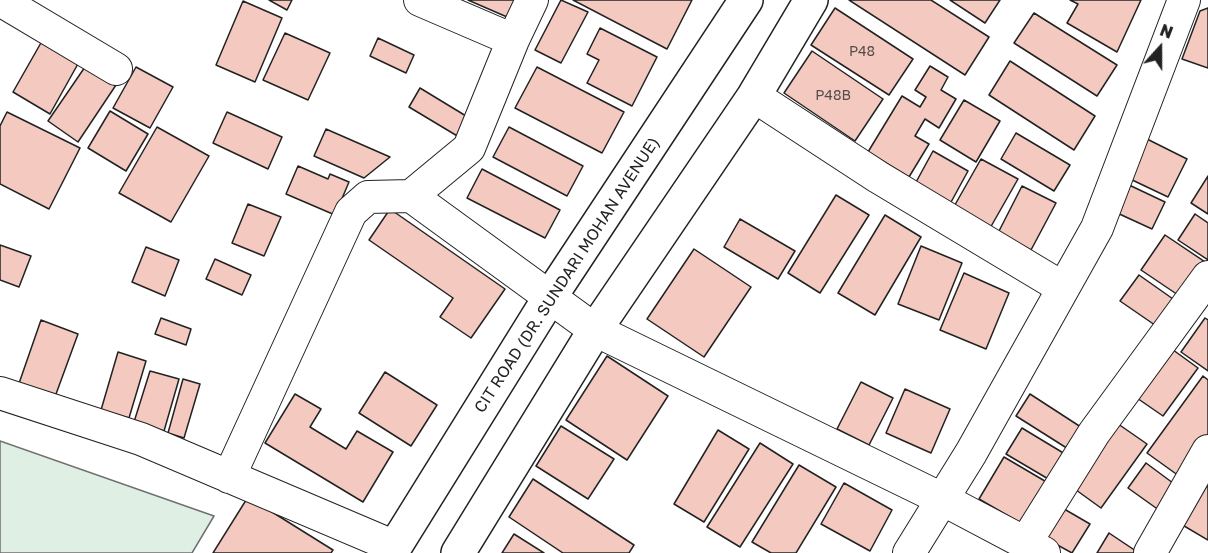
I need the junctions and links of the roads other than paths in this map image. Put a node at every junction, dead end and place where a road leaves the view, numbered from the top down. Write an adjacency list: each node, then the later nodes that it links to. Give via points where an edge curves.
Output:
1 (0, 0): 8 (street)
2 (420, 0): 7 (street)
3 (532, 0): 7 (street)
4 (746, 0): 13 (main road, CIT ROAD (DR. SUNDARI MOHAN AVENUE))
5 (811, 0): 9 (main road)
6 (1184, 0): 12 (street, via 1097,228)
7 (513, 40): 10 (street, via 469,148)
8 (116, 69)
9 (754, 96): 12 (street, via 878,177); 14 (main road)
10 (411, 196): 13 (street); 17 (street, via 368,196 351,212)
11 (1208, 277): 19 (street, via 1094,433)
12 (1063, 288): 18 (street)
13 (550, 297): 14 (street); 20 (main road, CIT ROAD (DR. SUNDARI MOHAN AVENUE))
14 (596, 330): 18 (street); 21 (main road)
15 (0, 393): 17 (street, via 141,440)
16 (1208, 451): 23 (street)
17 (229, 477): 20 (street)
18 (942, 499): 19 (street); 22 (street)
19 (1035, 548)
20 (393, 550)
21 (458, 553)
22 (909, 553)
23 (1150, 553)

